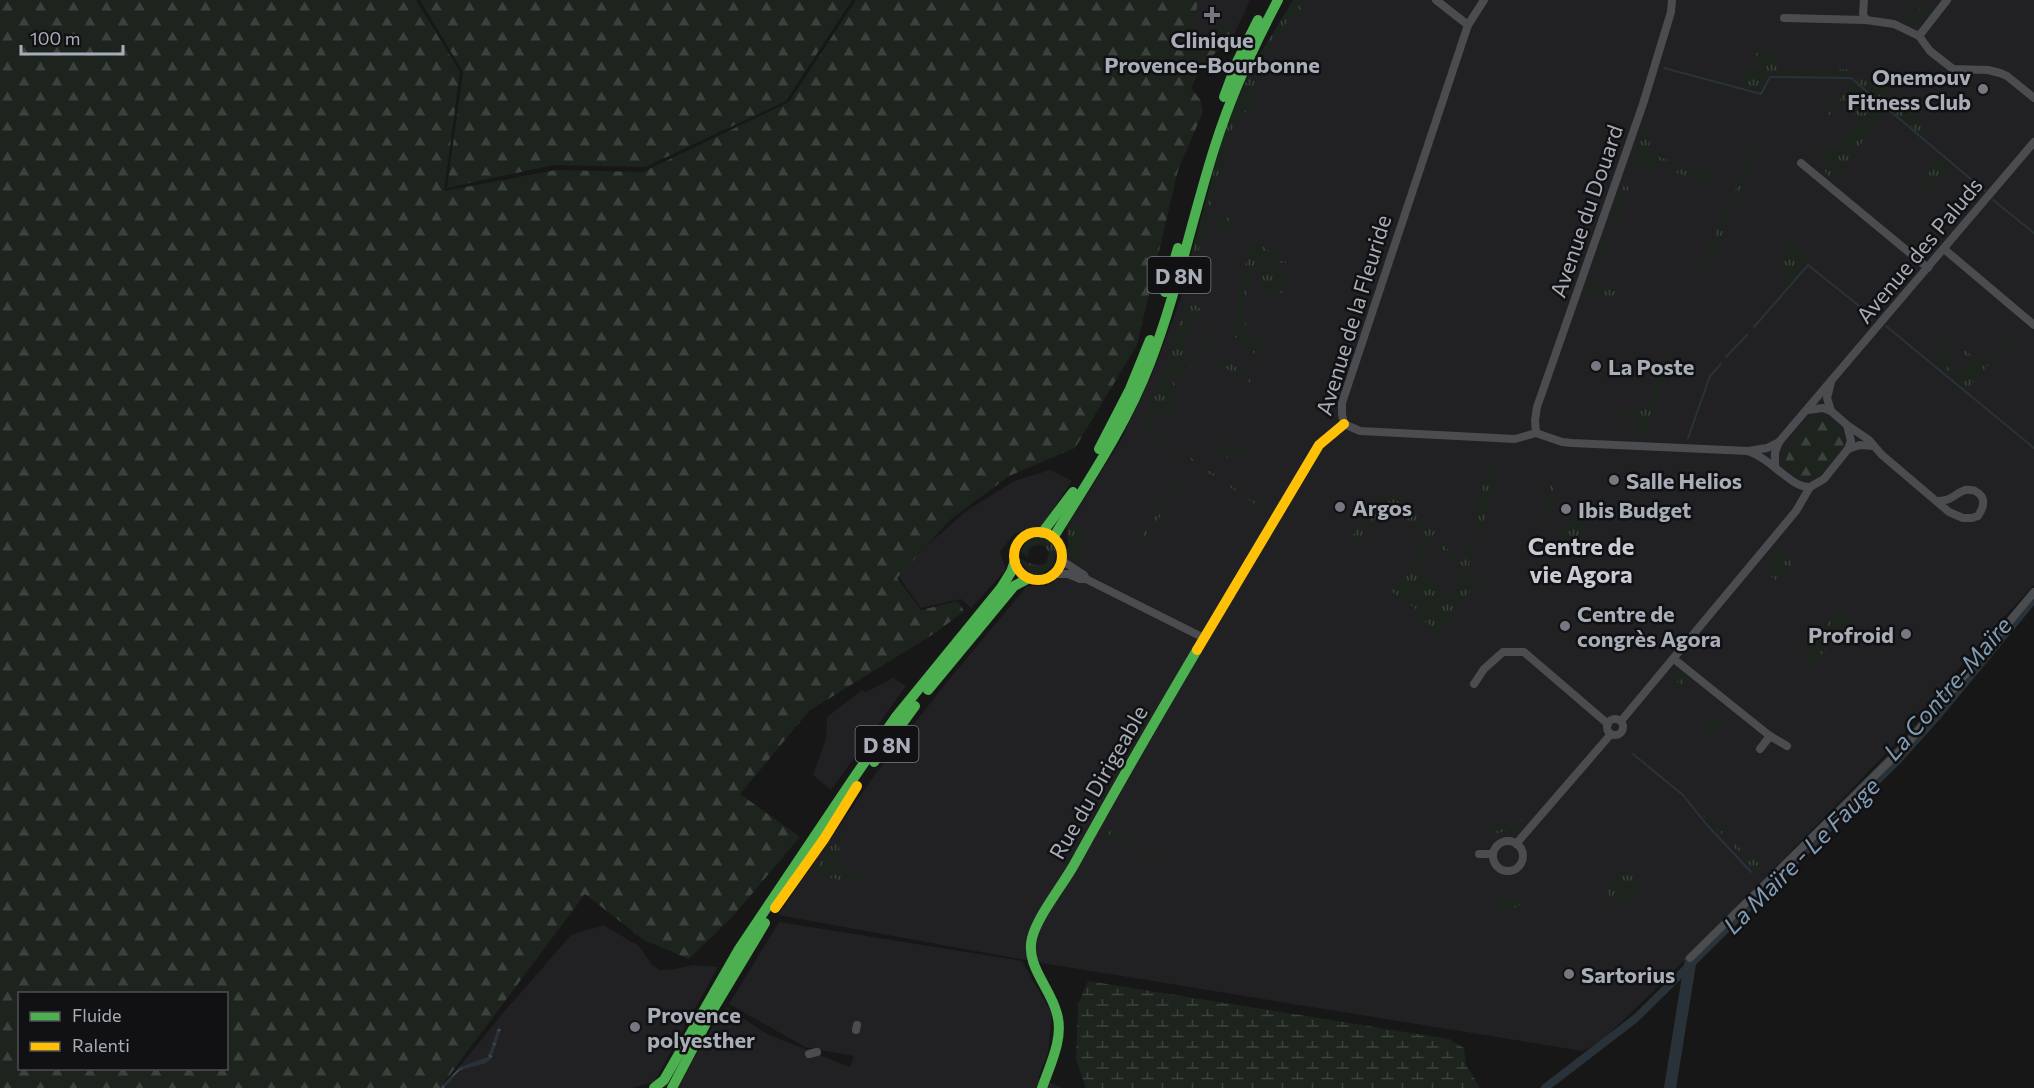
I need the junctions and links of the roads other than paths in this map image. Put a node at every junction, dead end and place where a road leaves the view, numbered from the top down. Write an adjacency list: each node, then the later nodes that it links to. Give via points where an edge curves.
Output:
1 (1269, 0): 33 (main road, D 8N, via 1237,62 1218,111 1155,329 1130,389 1074,491)
2 (1278, 0): 34 (main road, D 8N, via 1225,114 1150,364 1116,435)
3 (1436, 0): 10 (street)
4 (1484, 0): 10 (street, Avenue de la Fleuride)
5 (1672, 0): 23 (street, Avenue du Douard, via 1643,104 1538,407)
6 (1864, 0): 9 (street)
7 (1947, 0): 11 (street)
8 (1784, 18): 9 (street)
9 (1866, 20): 11 (street, via 1894,24)
10 (1468, 25): 21 (street, Avenue de la Fleuride, via 1342,403)
11 (1919, 36): 12 (street, via 1930,51 1953,69 2000,73)
12 (2034, 98)
13 (2032, 147): 15 (street, Avenue des Paluds)
14 (1801, 163): 16 (street)
15 (1944, 249): 16 (street, Avenue des Paluds); 17 (street)
16 (1928, 268): 18 (street, Avenue des Paluds)
17 (2034, 326)
18 (1831, 382): 19 (street, Avenue des Paluds); 20 (street, via 1827,398)
19 (1808, 410): 20 (street); 24 (street, Avenue des Paluds)
20 (1831, 411): 22 (street)
21 (1344, 424): 23 (street, via 1360,430 1515,439); 41 (main road, Avenue de la Fleuride, via 1319,445)
22 (1847, 425): 25 (street); 26 (street, via 1851,441)
23 (1536, 433): 27 (street, via 1562,442)
24 (1779, 442): 27 (street); 28 (street)
25 (1873, 446): 26 (street); 31 (street)
26 (1848, 449): 30 (street, via 1824,479)
27 (1748, 451): 28 (street)
28 (1775, 466): 29 (street)
29 (1797, 485): 30 (street); 32 (street)
30 (1810, 487): 32 (street)
31 (1938, 501): 31 (street, via 1953,514 1972,518 1978,516 1984,504 1983,498 1970,490)
32 (1800, 503): 42 (street)
33 (1042, 533): 34 (main road); 36 (main road, via 1023,538 1015,549)
34 (1053, 538): 35 (main road, via 1060,548)
35 (1061, 560): 37 (main road); 39 (street)
36 (1015, 561): 38 (main road); 54 (main road, D 8N, via 1001,588 895,718 768,904 664,1080)
37 (1052, 574): 38 (main road, via 1041,579); 39 (street)
38 (1029, 578): 55 (main road, D 8N, via 1014,586 910,711 764,925)
39 (1086, 579): 41 (street)
40 (2034, 592): 53 (street, via 1906,744)
41 (1204, 638): 56 (main road, Rue du Dirigeable, via 1039,922 1031,946 1035,968 1058,1015 1059,1036)
42 (1674, 660): 44 (street); 47 (street)
43 (1474, 684): 45 (street, via 1503,652 1524,652)
44 (1621, 721): 45 (street, via 1614,719); 46 (street, via 1622,732)
45 (1608, 724): 46 (street)
46 (1611, 734): 50 (street)
47 (1770, 736): 48 (street); 49 (street)
48 (1787, 746)
49 (1760, 749)
50 (1516, 844): 52 (street, via 1503,842); 52 (street, via 1522,859 1513,870 1497,867)
51 (1479, 854): 52 (street)
52 (1493, 854)
53 (1690, 958)
54 (654, 1088)
55 (672, 1088)
56 (1044, 1088)

